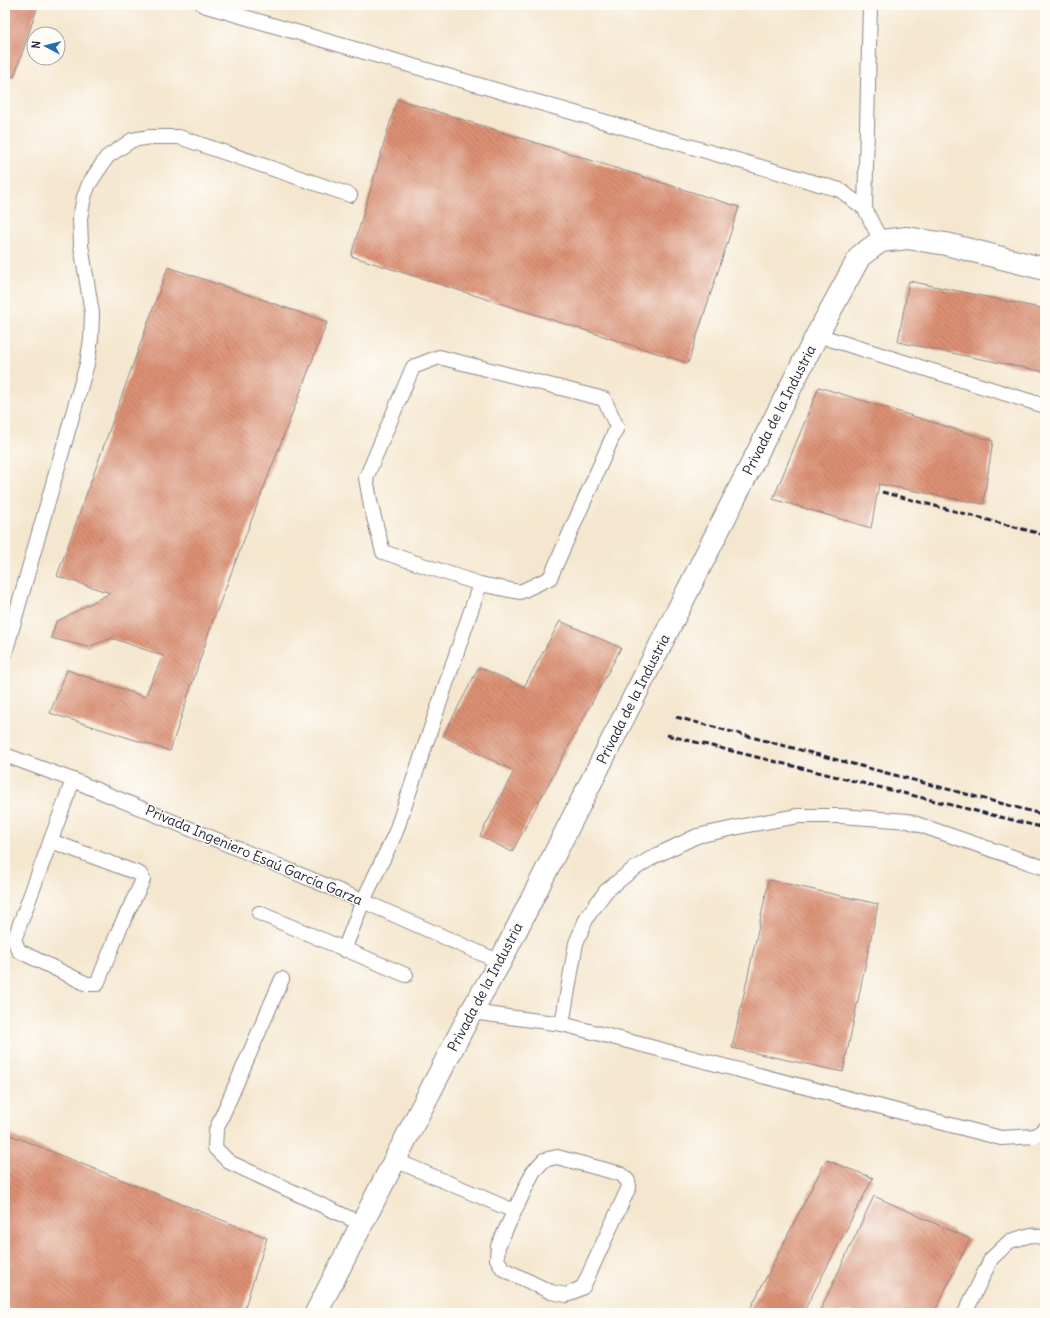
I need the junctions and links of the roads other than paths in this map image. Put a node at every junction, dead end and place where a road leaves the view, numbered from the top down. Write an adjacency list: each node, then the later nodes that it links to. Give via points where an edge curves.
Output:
1 (203, 5): 4 (lane, via 840,190)
2 (870, 5): 4 (lane)
3 (350, 195): 10 (lane, via 179,138 150,137 132,140 107,157 89,184 80,218 81,245 92,313 87,364)
4 (865, 209): 5 (lane)
5 (881, 241): 6 (street, Privada de la Industria, via 907,238 946,244); 7 (street, Privada de la Industria, via 860,256)
6 (1045, 269)
7 (817, 335): 8 (lane); 18 (street, Privada de la Industria)
8 (1045, 406)
9 (480, 584): 9 (lane, via 520,592 550,578 617,427 604,399 439,357 413,367 366,478 367,485 383,552); 15 (lane, via 395,834)
10 (5, 652)
11 (5, 755): 12 (lane, Privada Ingeniero Esaú García Garza)
12 (73, 780): 13 (lane); 15 (lane, Privada Ingeniero Esaú García Garza)
13 (51, 841): 13 (lane, via 14,940 19,951 87,984 97,984 143,880 140,874)
14 (1045, 868): 22 (lane, via 908,821 798,816 697,836 653,857 631,871 606,891 587,917 576,943)
15 (363, 901): 17 (lane); 18 (lane, Privada Ingeniero Esaú García Garza)
16 (259, 913): 17 (lane)
17 (344, 950): 19 (lane)
18 (500, 962): 21 (street, Privada de la Industria)
19 (406, 975)
20 (282, 979): 26 (lane, via 216,1130 215,1148 229,1162)
21 (471, 1012): 22 (lane); 24 (street, Privada de la Industria)
22 (562, 1024): 23 (lane, via 1001,1138 1034,1136)
23 (1045, 1129)
24 (395, 1160): 25 (lane); 26 (street, Privada de la Industria)
25 (514, 1211): 25 (lane, via 533,1172 544,1160 557,1157 621,1174 628,1181 629,1187 583,1287 567,1294 551,1292 502,1269 497,1259 498,1246)
26 (362, 1224): 28 (street, Privada de la Industria)
27 (1045, 1238): 29 (lane, via 1031,1235 1010,1241 991,1259)
28 (316, 1313)
29 (965, 1313)

